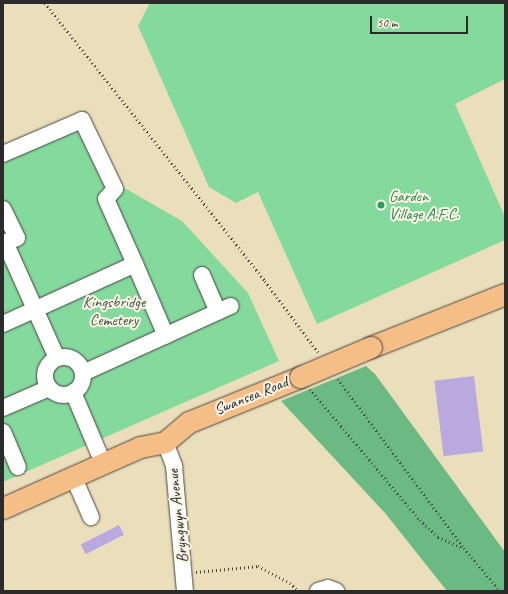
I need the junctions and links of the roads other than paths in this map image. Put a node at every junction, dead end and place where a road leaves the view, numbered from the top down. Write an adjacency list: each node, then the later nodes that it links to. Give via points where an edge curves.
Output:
1 (3, 154): 4 (street, via 82,120 115,189 106,199)
2 (3, 209): 3 (street, via 17,238)
3 (4, 243): 7 (street)
4 (135, 264): 7 (street); 9 (street)
5 (202, 275): 9 (street, via 225,309)
6 (503, 296): 16 (main road, Swansea Road, bridge, via 189,422)
7 (35, 309): 8 (street); 10 (street)
8 (3, 324)
9 (166, 336): 11 (street)
10 (57, 358): 11 (street, via 71,358 81,367); 12 (street, via 46,370 45,377)
11 (83, 373): 13 (street, via 81,384)
12 (49, 388): 13 (street, via 62,395); 14 (street)
13 (73, 392): 17 (street)
14 (3, 408)
15 (3, 432): 18 (street)
16 (165, 442): 17 (main road, Swansea Road, via 140,447); 22 (street, Bryngwyn Avenue, via 174,466)
17 (103, 462): 19 (main road, Swansea Road)
18 (18, 467)
19 (73, 476): 20 (main road, Swansea Road); 21 (street)
20 (3, 508)
21 (91, 517)
22 (185, 591)
23 (318, 591): 24 (street, via 328,588)
24 (336, 591)

